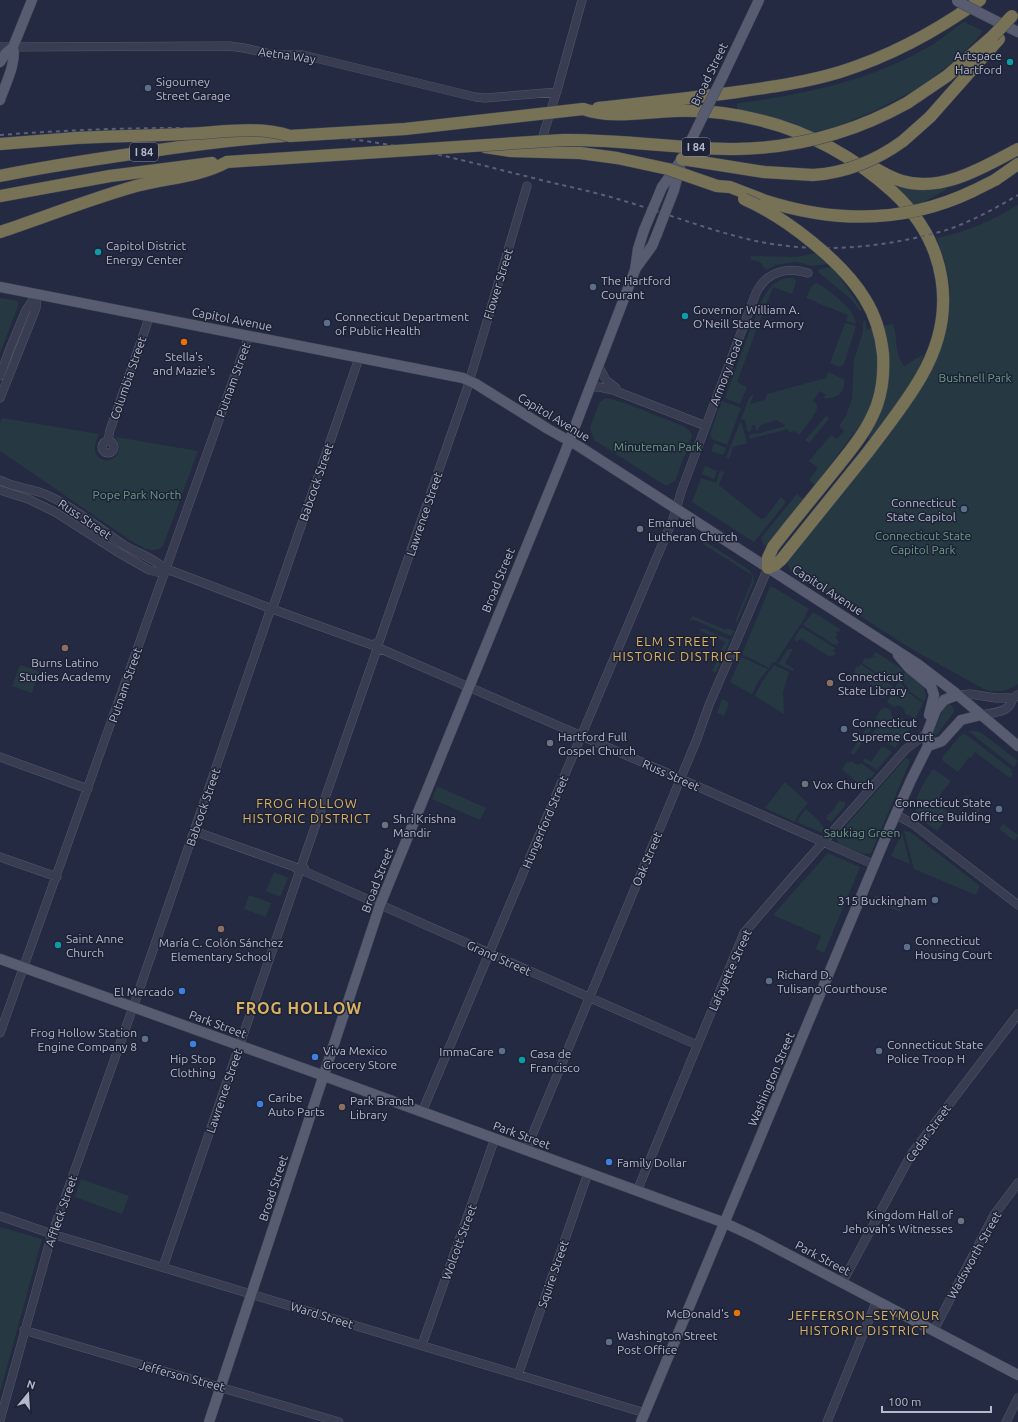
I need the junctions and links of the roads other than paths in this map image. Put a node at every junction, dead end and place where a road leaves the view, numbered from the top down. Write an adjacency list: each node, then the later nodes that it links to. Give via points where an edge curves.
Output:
1 (32, 0): 9 (main road)
2 (582, 0): 12 (street)
3 (759, 0): 21 (main road, Broad Street, bridge)
4 (956, 0): 7 (main road, bridge)
5 (980, 0): 14 (highway, I 84, via 939,28 905,46 872,61 828,75 764,88)
6 (1015, 13): 8 (highway, bridge)
7 (1018, 32)
8 (996, 37): 18 (highway, I 84, bridge, via 947,76 907,103 877,118 839,132 795,143 762,147 712,148 578,139); 21 (highway, bridge, via 930,117 903,141 882,155 857,166 813,175 764,172)
9 (13, 47): 10 (street, Aetna Way); 11 (main road); 12 (street, Aetna Way, via 235,47 275,55 301,54 475,97); 13 (main road, via 14,59)
10 (0, 48)
11 (0, 62)
12 (557, 92): 16 (street)
13 (1, 99)
14 (583, 109): 15 (highway, I 84, bridge, via 419,128); 19 (highway, via 611,114 684,111 723,113 777,125)
15 (290, 136): 17 (highway, bridge, via 253,130); 24 (highway, I 84, via 148,152)
16 (542, 139)
17 (0, 144)
18 (477, 145): 22 (highway, I 84, bridge); 26 (highway, bridge, via 507,151 580,153 620,158 668,169)
19 (824, 145): 20 (highway, via 848,154 896,180 921,184 955,179); 48 (highway, via 882,182 917,219 933,247 940,267 943,288 942,317 932,355 922,377 784,557)
20 (1018, 149)
21 (682, 159): 29 (main road, Broad Street, bridge, via 674,190 652,246); 29 (main road, Broad Street, bridge, via 662,187 644,230)
22 (227, 162): 27 (highway, I 84, via 128,174); 28 (highway, via 198,173 123,190)
23 (1018, 164): 26 (highway, bridge, via 973,192 916,211 893,215 848,217 821,214 790,208 730,187)
24 (0, 176)
25 (527, 186): 38 (street, Flower Street)
26 (717, 186): 48 (highway, bridge, via 779,219 811,242 839,267 858,288 867,303 877,326 883,354 881,392 869,424 774,547 768,558)
27 (0, 196)
28 (0, 232)
29 (635, 270): 36 (main road, Broad Street)
30 (808, 272): 42 (street, Armory Road, via 785,270 769,277 760,287)
31 (0, 287): 32 (main road, Capitol Avenue)
32 (37, 294): 33 (main road, Capitol Avenue); 37 (street, via 26,310); 41 (street, via 36,308)
33 (148, 316): 34 (main road, Capitol Avenue); 43 (street, Columbia Street)
34 (249, 336): 35 (main road, Capitol Avenue); 49 (street, Putnam Street)
35 (359, 358): 38 (main road, Capitol Avenue); 50 (street, Babcock Street)
36 (598, 365): 39 (main road, Broad Street); 40 (street, via 606,380)
37 (0, 376)
38 (469, 381): 44 (main road, Capitol Avenue); 51 (street, Lawrence Street)
39 (590, 387): 40 (street); 44 (main road, Broad Street)
40 (623, 394): 42 (street)
41 (0, 398)
42 (706, 426): 47 (street, Armory Road)
43 (108, 441)
44 (569, 442): 47 (main road, Capitol Avenue); 53 (main road, Broad Street)
45 (0, 480): 49 (street, Russ Street, via 54,499)
46 (0, 490): 49 (street, Russ Street, via 28,499 55,512 149,570)
47 (676, 510): 48 (main road, Capitol Avenue); 58 (street, Hungerford Street)
48 (768, 568): 52 (main road, Capitol Avenue); 63 (street, Oak Street, via 709,705)
49 (166, 570): 50 (street, Russ Street); 64 (street, Putnam Street)
50 (270, 606): 51 (street, Russ Street); 66 (street, Babcock Street)
51 (377, 647): 53 (street, Russ Street); 70 (street, Lawrence Street)
52 (892, 647): 54 (main road, Capitol Avenue, via 923,667); 57 (main road, via 932,689 933,702)
53 (468, 688): 58 (street, Russ Street); 72 (main road, Broad Street)
54 (957, 695): 55 (street, via 996,698); 56 (main road, Capitol Avenue); 57 (main road, via 940,703)
55 (1016, 696): 56 (street, via 1004,710)
56 (981, 715): 59 (main road, via 961,720 942,741); 60 (main road, Capitol Avenue)
57 (925, 735): 59 (main road); 62 (main road); 67 (street, Lafayette Street, via 906,749)
58 (581, 736): 63 (street, Russ Street); 74 (street, Hungerford Street)
59 (928, 746): 62 (main road, Washington Street)
60 (1018, 746)
61 (0, 757): 64 (street)
62 (915, 771): 65 (main road, Washington Street)
63 (681, 779): 67 (street, Russ Street); 77 (street, Oak Street)
64 (88, 789): 71 (street, Putnam Street)
65 (895, 814): 69 (main road, Washington Street); 73 (street, via 913,824)
66 (194, 831): 70 (street, Grand Street); 78 (street, Babcock Street)
67 (824, 842): 69 (street, Russ Street); 81 (street, Lafayette Street, via 744,933)
68 (0, 857): 71 (street)
69 (874, 865): 91 (main road, Washington Street)
70 (301, 869): 72 (street, Grand Street); 82 (street, Lawrence Street)
71 (57, 877): 76 (street, Putnam Street)
72 (380, 905): 74 (street, Grand Street); 83 (main road, Broad Street)
73 (1018, 905)
74 (490, 953): 77 (street, Grand Street); 84 (street, Hungerford Street)
75 (0, 959): 76 (main road, Park Street)
76 (24, 967): 78 (main road, Park Street); 80 (street, Putnam Street)
77 (589, 998): 81 (street, Grand Street); 86 (street, Oak Street)
78 (133, 1006): 82 (main road, Park Street); 92 (street, Affleck Street)
79 (1018, 1014): 94 (street, Cedar Street, via 912,1153)
80 (0, 1033)
81 (697, 1045): 89 (street, Lafayette Street)
82 (240, 1046): 83 (main road, Park Street); 93 (street, Lawrence Street)
83 (324, 1076): 84 (main road, Park Street); 95 (main road, Broad Street)
84 (422, 1112): 85 (main road, Park Street)
85 (495, 1138): 86 (main road, Park Street); 99 (street, Wolcott Street)
86 (526, 1150): 87 (main road, Park Street)
87 (588, 1173): 89 (main road, Park Street); 100 (street, Squire Street)
88 (1018, 1183): 98 (street, Wadsworth Street, via 994,1215)
89 (637, 1191): 91 (main road, Park Street)
90 (0, 1216): 92 (street, Ward Street)
91 (725, 1223): 94 (main road, Park Street); 104 (main road, Washington Street)
92 (52, 1234): 93 (street, Ward Street); 97 (street, Affleck Street)
93 (163, 1267): 95 (street, Ward Street)
94 (842, 1283): 96 (main road, Park Street)
95 (251, 1294): 99 (street, Ward Street); 102 (main road, Broad Street)
96 (877, 1300): 98 (main road, Park Street); 108 (street)
97 (24, 1330): 102 (street, Jefferson Street); 105 (street, Affleck Street)
98 (934, 1330): 101 (main road, Park Street)
99 (422, 1345): 100 (street, Ward Street)
100 (518, 1375): 104 (street, Ward Street)
101 (1018, 1375)
102 (220, 1387): 106 (main road, Broad Street); 107 (street, Jefferson Street)
103 (1018, 1398): 109 (street)
104 (643, 1417)
105 (0, 1420)
106 (209, 1422)
107 (339, 1422)
108 (827, 1422)
109 (1006, 1422)

